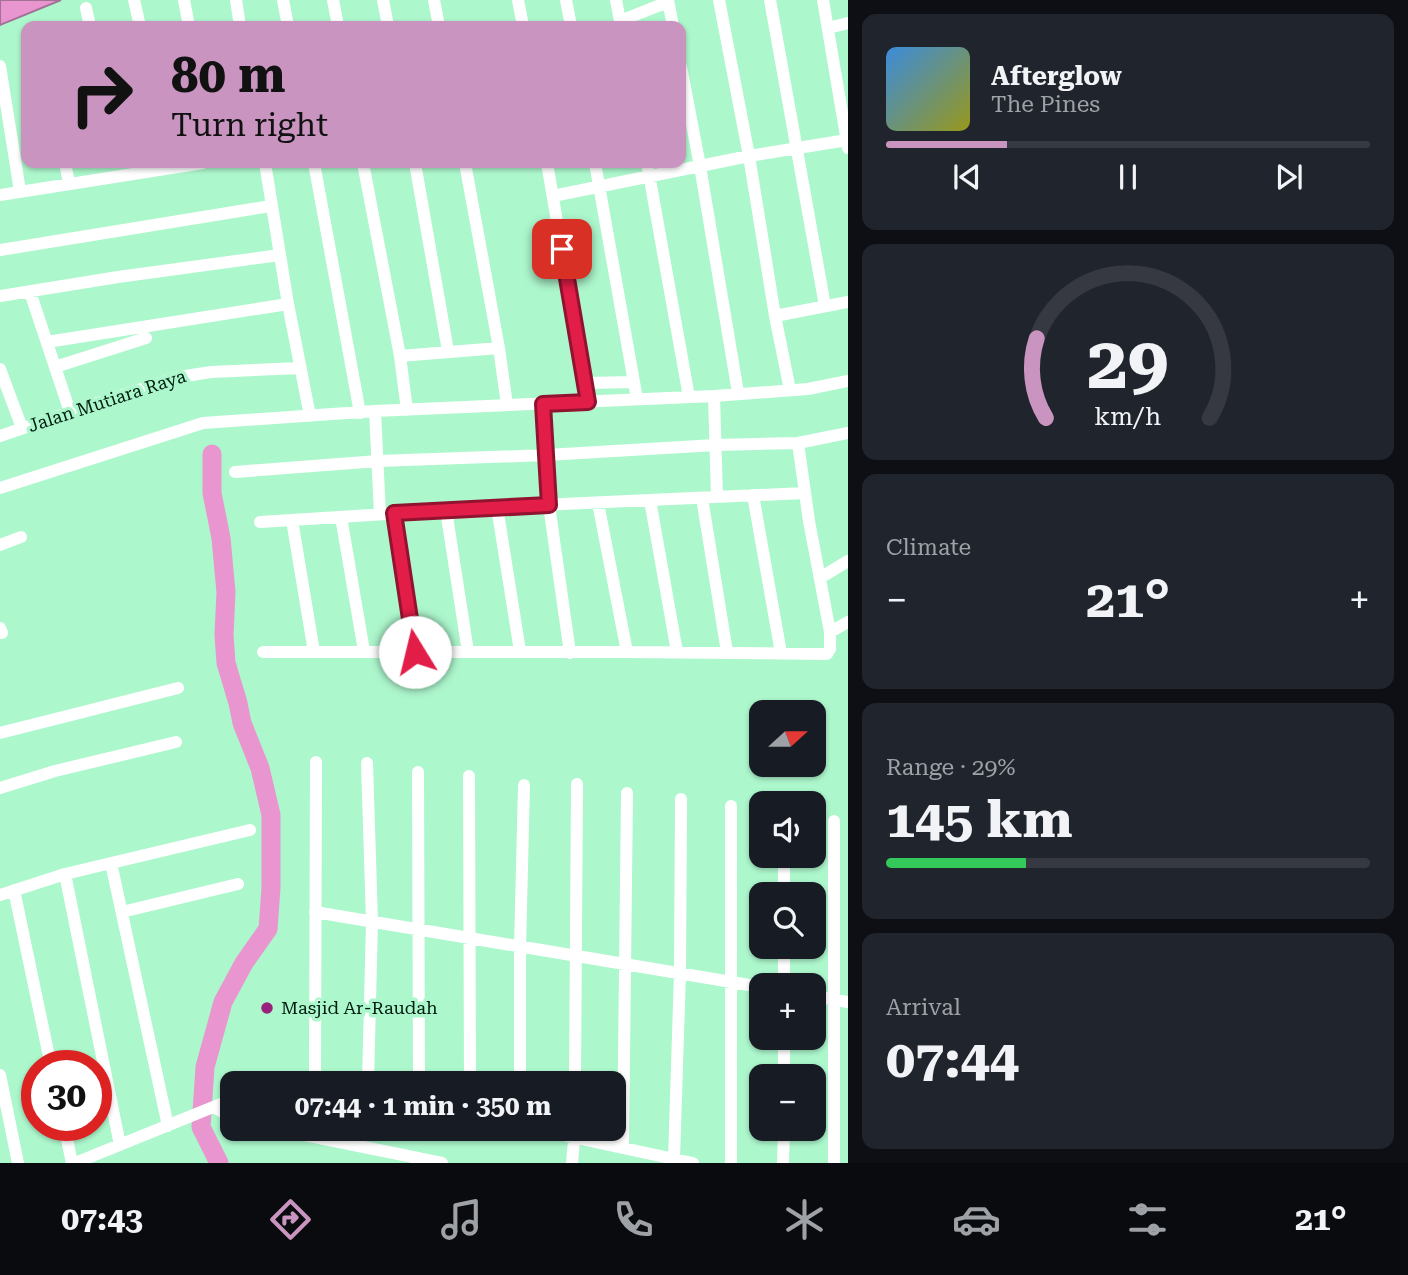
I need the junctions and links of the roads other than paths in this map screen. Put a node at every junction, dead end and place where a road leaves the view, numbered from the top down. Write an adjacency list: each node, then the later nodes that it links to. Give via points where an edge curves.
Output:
1 (135, 0): 17 (street)
2 (184, 0): 18 (street)
3 (236, 0): 19 (street)
4 (283, 0): 20 (street)
5 (333, 0): 21 (street)
6 (383, 0): 22 (street)
7 (434, 0): 23 (street)
8 (518, 0): 24 (street)
9 (566, 0): 25 (street)
10 (616, 0): 26 (street)
11 (719, 0): 36 (street)
12 (771, 0): 35 (street)
13 (823, 0): 30 (street)
14 (668, 1): 27 (street); 28 (street)
15 (86, 8): 16 (street)
16 (89, 21)
17 (139, 21)
18 (187, 21)
19 (239, 21)
20 (287, 21)
21 (337, 21)
22 (387, 21)
23 (438, 21)
24 (522, 21)
25 (570, 21)
26 (620, 21)
27 (627, 21)
28 (672, 21)
29 (848, 23): 30 (street)
30 (828, 28): 32 (street)
31 (0, 65): 51 (street)
32 (842, 74): 34 (street)
33 (686, 93): 37 (street)
34 (847, 136): 35 (street)
35 (796, 148): 36 (street); 61 (street)
36 (749, 156): 37 (street); 62 (street)
37 (700, 166): 48 (street); 75 (street)
38 (66, 168): 49 (street)
39 (266, 168): 54 (street)
40 (315, 168): 85 (street)
41 (364, 168): 67 (street)
42 (416, 168): 66 (street)
43 (465, 168): 65 (street)
44 (548, 168): 53 (street)
45 (596, 168): 50 (street)
46 (648, 168): 48 (street)
47 (116, 169): 49 (street)
48 (649, 177): 50 (street); 77 (street)
49 (69, 183): 51 (street)
50 (599, 186): 53 (street); 72 (street)
51 (20, 191): 52 (street)
52 (0, 194)
53 (553, 196): 73 (street)
54 (271, 206): 55 (street); 56 (street)
55 (0, 250)
56 (280, 255): 57 (street); 60 (street)
57 (30, 292): 58 (street); 64 (street)
58 (0, 296)
59 (848, 302): 61 (street)
60 (288, 304): 64 (street); 69 (street)
61 (825, 306): 62 (street)
62 (775, 316): 74 (street)
63 (146, 338): 68 (street)
64 (47, 342): 68 (street)
65 (499, 348): 66 (street); 81 (street)
66 (449, 351): 67 (street)
67 (400, 356): 82 (street)
68 (55, 367): 84 (street)
69 (300, 368): 84 (street, Jalan Mutiara Raya, via 199,373); 86 (street)
70 (0, 369): 87 (street)
71 (848, 381): 74 (street)
72 (634, 382): 73 (street); 78 (street)
73 (585, 383): 79 (street)
74 (790, 390): 75 (street)
75 (738, 393): 76 (street)
76 (713, 396): 77 (street); 91 (street)
77 (689, 397): 78 (street)
78 (637, 399): 79 (street)
79 (588, 402): 80 (street)
80 (543, 404): 81 (street); 92 (street)
81 (507, 405): 82 (street)
82 (407, 410): 83 (street)
83 (375, 411): 85 (street); 93 (street)
84 (70, 412): 87 (street, Jalan Mutiara Raya)
85 (360, 412): 86 (street)
86 (310, 416): 95 (street, via 203,423)
87 (22, 428): 89 (street, Jalan Mutiara Raya)
88 (848, 433): 90 (street)
89 (0, 436)
90 (798, 443): 91 (street); 96 (street)
91 (715, 444): 92 (street); 98 (street)
92 (547, 455): 93 (street); 102 (street)
93 (378, 461): 94 (street); 106 (street)
94 (235, 472)
95 (0, 488)
96 (805, 493): 97 (street); 113 (street)
97 (752, 495): 98 (street); 126 (street)
98 (717, 497): 99 (street)
99 (702, 498): 100 (street); 124 (street)
100 (650, 500): 101 (street); 123 (street)
101 (598, 503): 102 (street); 122 (street)
102 (549, 505): 103 (street); 125 (street)
103 (497, 507): 104 (street); 121 (street)
104 (446, 510): 105 (street); 120 (street)
105 (394, 513): 106 (street); 119 (street)
106 (380, 514): 107 (street)
107 (341, 517): 108 (street); 116 (street)
108 (292, 520): 109 (street); 118 (street)
109 (260, 522)
110 (21, 537): 111 (street)
111 (0, 545)
112 (848, 561): 113 (street)
113 (820, 578): 115 (street)
114 (848, 622): 115 (street)
115 (830, 632): 126 (street, via 827,654)
116 (364, 651): 118 (street); 119 (street)
117 (263, 652): 118 (street)
118 (314, 652)
119 (415, 652): 120 (street)
120 (468, 652): 121 (street)
121 (520, 652): 125 (street)
122 (627, 652): 123 (street); 125 (street)
123 (677, 652): 124 (street)
124 (727, 652): 126 (street)
125 (570, 653)
126 (781, 653)
127 (178, 688): 128 (street)
128 (0, 733)
129 (176, 742): 136 (street)
130 (316, 762): 148 (street)
131 (367, 763): 149 (street)
132 (418, 772): 150 (street)
133 (469, 776): 151 (street)
134 (577, 784): 153 (street)
135 (524, 785): 152 (street)
136 (0, 788)
137 (627, 793): 154 (street)
138 (681, 799): 155 (street)
139 (731, 806): 156 (street)
140 (834, 821): 159 (street)
141 (250, 830): 142 (street)
142 (111, 863): 143 (street); 147 (street)
143 (65, 874): 145 (street); 178 (street)
144 (238, 884): 147 (street)
145 (14, 890): 146 (street); 161 (street)
146 (0, 895)
147 (122, 912): 172 (street)
148 (315, 912): 149 (street); 162 (street)
149 (372, 922): 150 (street); 163 (street)
150 (417, 930): 151 (street); 164 (street)
151 (469, 939): 152 (street); 165 (street)
152 (520, 948): 153 (street); 166 (street)
153 (576, 956): 154 (street); 167 (street)
154 (625, 964): 155 (street); 179 (street)
155 (680, 974): 156 (street); 180 (street)
156 (731, 984): 157 (street); 186 (street)
157 (749, 986)
158 (826, 998): 159 (street)
159 (834, 1000): 160 (street); 188 (street)
160 (848, 1002)
161 (48, 1050)
162 (316, 1071)
163 (368, 1071)
164 (419, 1071)
165 (470, 1071)
166 (520, 1071)
167 (575, 1071)
168 (0, 1075): 181 (street)
169 (220, 1104): 170 (street)
170 (209, 1109): 171 (street); 172 (street)
171 (220, 1113)
172 (174, 1123): 178 (street)
173 (68, 1141): 182 (street)
174 (334, 1141): 183 (street)
175 (574, 1141): 184 (street)
176 (602, 1141): 179 (street)
177 (784, 1141): 187 (street)
178 (120, 1144): 182 (street)
179 (623, 1147): 180 (street)
180 (674, 1159): 185 (street)
181 (18, 1163)
182 (74, 1163)
183 (442, 1163)
184 (572, 1163)
185 (692, 1163)
186 (731, 1163)
187 (783, 1163)
188 (834, 1163)

